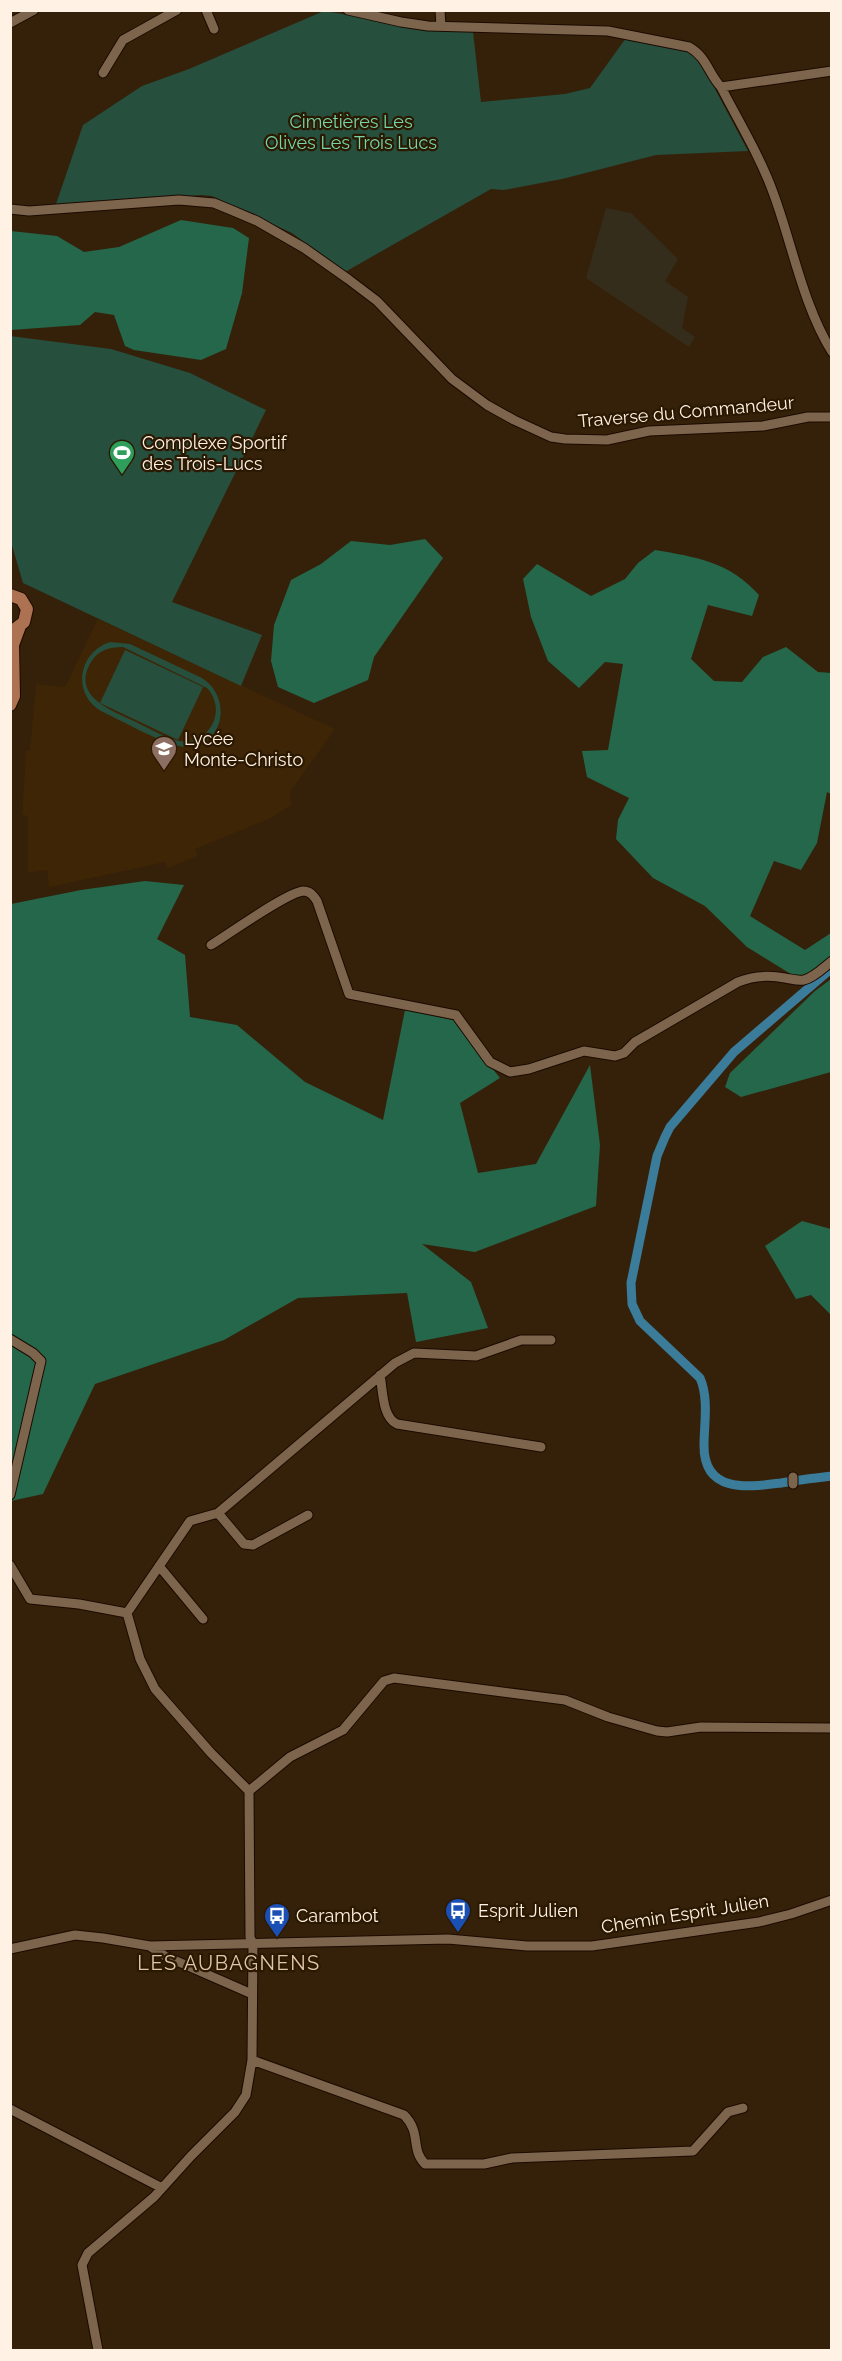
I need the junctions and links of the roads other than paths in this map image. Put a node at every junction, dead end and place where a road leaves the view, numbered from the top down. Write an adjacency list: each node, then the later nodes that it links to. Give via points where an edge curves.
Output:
1 (34, 10): 6 (street)
2 (177, 10): 10 (street, via 123,40)
3 (206, 10): 8 (street)
4 (348, 10): 7 (street)
5 (440, 10): 7 (street)
6 (10, 23)
7 (441, 26): 11 (street, via 608,31 689,47 700,53)
8 (214, 28)
9 (831, 71): 11 (street)
10 (103, 73)
11 (721, 87): 13 (street, via 773,192 799,275)
12 (10, 209): 14 (street, Traverse du Commandeur, via 179,200 214,203 240,213 304,248 377,301 452,379 488,405 551,437 607,440 649,431 770,425)
13 (831, 352)
14 (831, 417)
15 (13, 594): 16 (main road, via 27,609 27,619)
16 (15, 628): 17 (main road, via 14,696)
17 (10, 705)
18 (211, 945): 19 (street, via 289,896 305,891 317,901 349,994 456,1015 490,1062 510,1072 584,1051 615,1056 624,1053 635,1042 749,977 804,980)
19 (831, 961)
20 (10, 1339): 24 (street, via 38,1357 41,1368)
21 (551, 1340): 22 (street, via 521,1340 476,1356 414,1353)
22 (380, 1375): 23 (street, via 387,1415 397,1425); 25 (street)
23 (541, 1447)
24 (10, 1495)
25 (218, 1513): 26 (street, via 244,1544 254,1545); 28 (street, via 190,1521)
26 (309, 1515)
27 (10, 1565): 29 (street, via 30,1599)
28 (159, 1566): 29 (street); 30 (street)
29 (127, 1613): 32 (street, via 140,1659 154,1689)
30 (203, 1619)
31 (831, 1728): 32 (street, via 700,1728 667,1732 608,1718 565,1700 394,1678 384,1681 343,1730 290,1757)
32 (249, 1791): 34 (street)
33 (831, 1900): 34 (street, Chemin Esprit Julien, via 759,1922 592,1946 527,1946 448,1939)
34 (253, 1944): 35 (street, Chemin Esprit Julien); 37 (street)
35 (150, 1946): 36 (street, via 75,1935); 37 (street)
36 (10, 1948)
37 (252, 1994): 38 (street)
38 (252, 2060): 39 (street, via 404,2115 413,2125 419,2158 424,2164 693,2151 728,2112); 41 (street, via 246,2095 235,2112)
39 (743, 2108)
40 (10, 2109): 41 (street)
41 (162, 2187): 42 (street, via 88,2253 82,2265)
42 (99, 2350)

